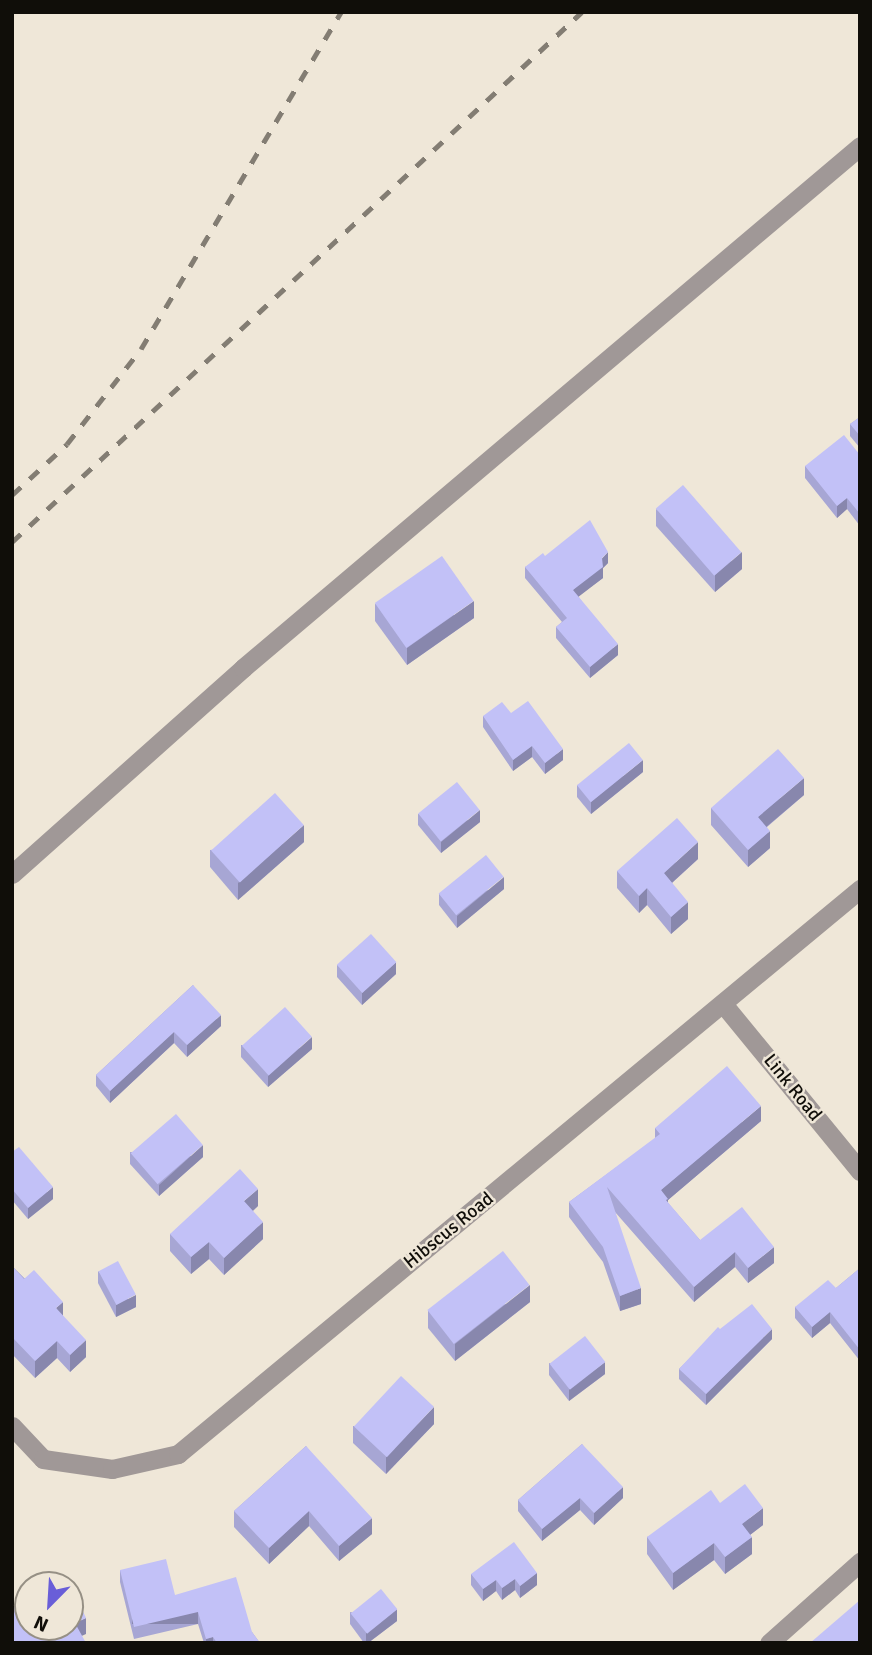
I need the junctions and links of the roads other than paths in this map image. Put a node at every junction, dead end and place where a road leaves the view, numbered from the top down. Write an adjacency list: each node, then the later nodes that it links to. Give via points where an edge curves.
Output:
1 (860, 146): 2 (street, via 243,668)
2 (12, 874)
3 (860, 889): 4 (street, Hibscus Road)
4 (724, 1005): 5 (street, Link Road); 6 (street, Hibscus Road, via 178,1454 112,1469 43,1459)
5 (860, 1171)
6 (12, 1426)
7 (860, 1562): 8 (street)
8 (769, 1643)

